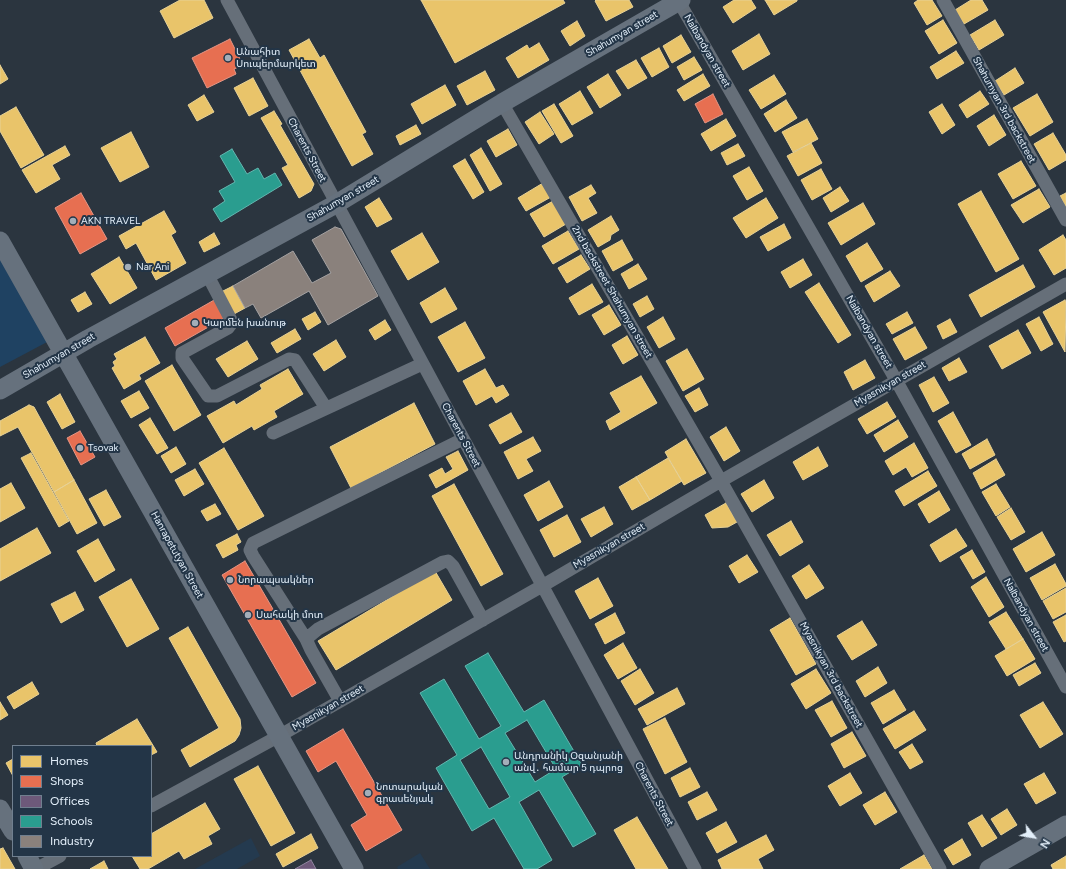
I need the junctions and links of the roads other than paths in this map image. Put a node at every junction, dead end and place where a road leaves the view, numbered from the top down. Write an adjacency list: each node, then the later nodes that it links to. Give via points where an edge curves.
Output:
1 (227, 0): 5 (street, Charents Street)
2 (680, 0): 4 (street, Shahumyan street); 12 (street, Nalbandyan street)
3 (943, 0): 6 (street, Shahumyan 3rd backstreet)
4 (502, 103): 5 (street, Shahumyan street); 17 (street, 2nd backstreet Shahumyan street)
5 (336, 204): 8 (street, Shahumyan street); 11 (street, Charents Street)
6 (1066, 220)
7 (0, 241): 10 (street, Hanrapetutyan Street)
8 (207, 274): 10 (street, Shahumyan street); 14 (street, via 231,324 182,353 182,358 208,396 217,396 289,359 295,360)
9 (1066, 284): 12 (street, Myasnikyan street)
10 (64, 353): 13 (street, Shahumyan street); 23 (street, Hanrapetutyan Street)
11 (422, 364): 14 (street); 16 (street, Charents Street)
12 (896, 380): 17 (street, Myasnikyan street); 21 (street, Nalbandyan street)
13 (0, 390)
14 (326, 408): 15 (street)
15 (273, 432)
16 (463, 439): 18 (street, Charents Street); 20 (street, via 253,543 250,550 253,556)
17 (721, 481): 18 (street, Myasnikyan street); 33 (street, Myasnikyan 3rd backstreet)
18 (542, 586): 19 (street, Myasnikyan street); 32 (street, Charents Street)
19 (483, 620): 20 (street, via 448,561 318,629); 22 (street, Myasnikyan street)
20 (306, 638): 22 (street)
21 (1066, 687)
22 (340, 701): 23 (street, Myasnikyan street)
23 (279, 736): 24 (street, Myasnikyan street); 31 (street, Hanrapetutyan Street)
24 (152, 805)
25 (0, 808): 27 (street)
26 (1066, 825): 34 (street)
27 (12, 829)
28 (28, 857): 30 (street)
29 (58, 857): 30 (street)
30 (35, 869)
31 (354, 869)
32 (695, 869)
33 (940, 869)
34 (989, 869)

